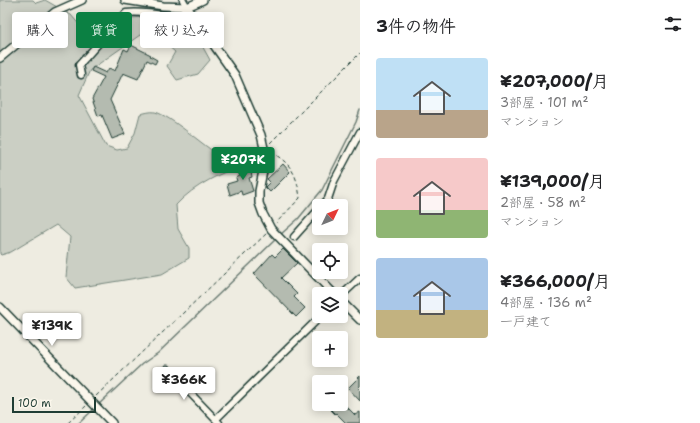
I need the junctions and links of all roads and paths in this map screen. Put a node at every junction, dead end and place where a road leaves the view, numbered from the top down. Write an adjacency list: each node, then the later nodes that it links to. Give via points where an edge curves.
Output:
1 (82, 0): 10 (street, via 55,12)
2 (125, 0): 5 (street)
3 (183, 0): 5 (street)
4 (203, 0): 5 (street)
5 (187, 7): 6 (street)
6 (191, 12)
7 (140, 13): 11 (street, via 126,13 79,65)
8 (216, 48): 13 (street, via 235,75 261,135)
9 (360, 53): 13 (path)
10 (0, 58)
11 (80, 75)
12 (360, 132): 14 (street, via 334,181)
13 (264, 148): 16 (street, via 265,160 259,203); 16 (path, via 281,157 294,171 300,198)
14 (328, 199)
15 (312, 217): 17 (street)
16 (271, 229): 19 (street); 26 (path)
17 (294, 237)
18 (360, 278): 20 (street)
19 (327, 287)
20 (348, 289)
21 (0, 306): 26 (street)
22 (348, 308): 23 (street)
23 (360, 320)
24 (314, 323): 27 (street)
25 (166, 369): 27 (street)
26 (91, 401): 28 (path); 29 (street)
27 (217, 421)
28 (68, 423)
29 (112, 423)

